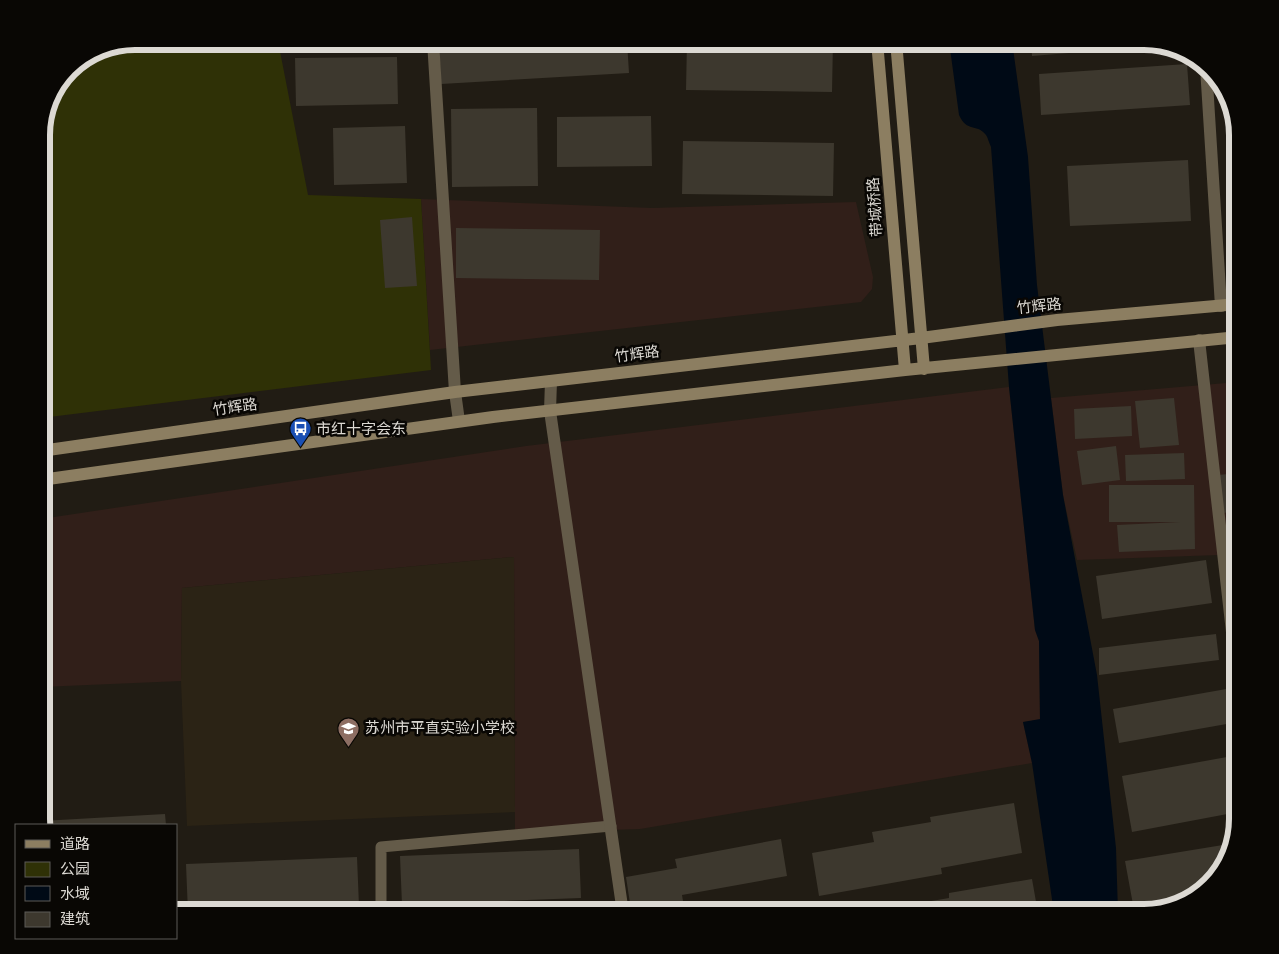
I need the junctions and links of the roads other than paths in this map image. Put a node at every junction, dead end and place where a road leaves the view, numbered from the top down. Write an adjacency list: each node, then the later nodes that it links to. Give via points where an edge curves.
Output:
1 (434, 50): 14 (street)
2 (878, 50): 9 (main road, 带城桥路)
3 (897, 50): 8 (main road)
4 (1207, 78): 6 (street)
5 (1229, 305): 6 (main road, 竹辉路)
6 (1221, 306): 8 (main road, 竹辉路, via 1057,320)
7 (1229, 337): 10 (main road)
8 (921, 338): 9 (main road, 竹辉路); 11 (main road)
9 (902, 340): 12 (main road, 带城桥路); 13 (main road, 竹辉路)
10 (1199, 340): 11 (main road); 19 (street)
11 (924, 368): 12 (main road)
12 (905, 370): 15 (main road)
13 (551, 381): 14 (main road, 竹辉路); 15 (street)
14 (455, 392): 16 (street); 17 (main road, 竹辉路)
15 (550, 410): 16 (main road); 20 (street)
16 (458, 421): 18 (main road)
17 (50, 450)
18 (50, 479)
19 (1229, 605)
20 (611, 826): 21 (lane, via 381,847); 22 (street)
21 (381, 904)
22 (622, 904)

